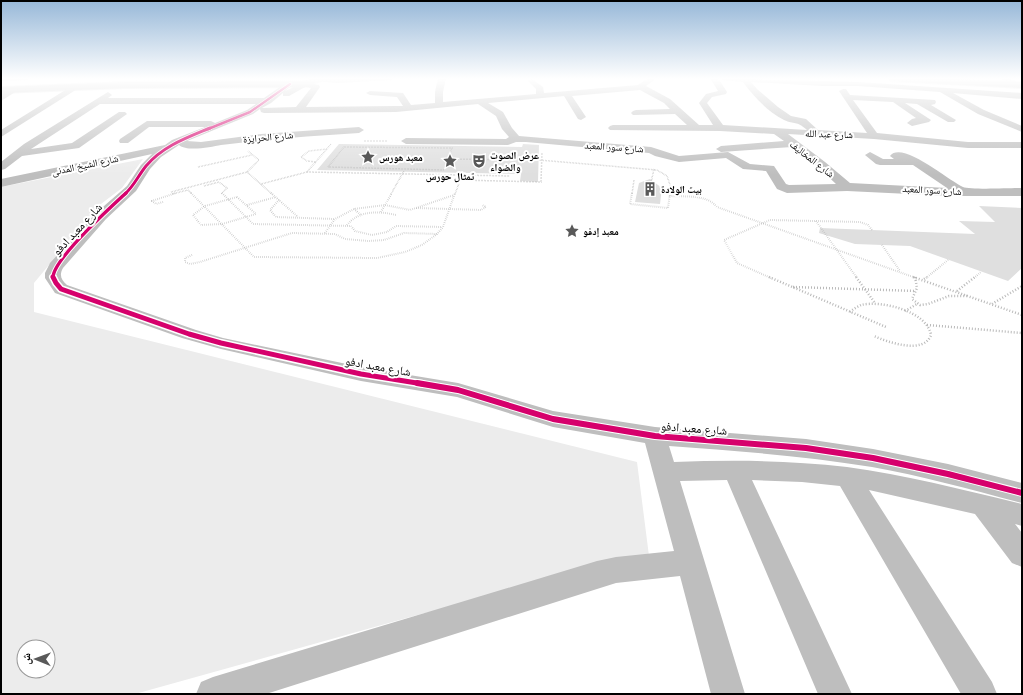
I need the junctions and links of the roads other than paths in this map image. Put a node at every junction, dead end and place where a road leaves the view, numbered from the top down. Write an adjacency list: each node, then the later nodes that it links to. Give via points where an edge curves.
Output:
1 (40, 110): 37 (street)
2 (84, 110): 36 (street)
3 (254, 110): 26 (street, شارع معبد ادفو)
4 (260, 110): 42 (street, شارع معبد ادفو, via 250,117)
5 (309, 110): 24 (street)
6 (388, 110): 20 (street)
7 (492, 110): 39 (street, via 502,117 506,128)
8 (577, 110): 21 (street)
9 (667, 110): 19 (street)
10 (683, 110): 29 (street)
11 (706, 110): 30 (street)
12 (778, 110): 35 (street, via 783,115 803,121)
13 (856, 110): 38 (street)
14 (911, 110): 25 (street, via 926,120)
15 (935, 110): 23 (street)
16 (978, 110): 31 (street)
17 (636, 113): 19 (street)
18 (122, 114): 47 (street, via 75,146)
19 (649, 115): 27 (street, via 612,120); 28 (street)
20 (381, 117)
21 (581, 117)
22 (752, 118): 33 (street)
23 (951, 120)
24 (303, 121)
25 (912, 123)
26 (222, 124): 41 (street, via 147,124); 42 (street, شارع معبد ادفو)
27 (612, 128): 28 (street, شارع عبد الله); 45 (street, via 615,138 597,140)
28 (659, 128): 29 (street, شارع عبد الله); 50 (street, via 663,142)
29 (696, 128): 30 (street, شارع عبد الله)
30 (720, 128): 33 (street, شارع عبد الله)
31 (1022, 129)
32 (359, 130): 42 (street, شارع الحرايزة, via 338,127 201,145)
33 (760, 130): 34 (street, شارع عبد الله)
34 (778, 132): 35 (street, شارع عبد الله); 43 (street, شارع المخاليف)
35 (816, 133): 38 (street, شارع عبد الله)
36 (48, 134): 37 (street); 47 (street)
37 (1, 135)
38 (874, 136): 44 (street, شارع عبد الله, via 954,145)
39 (515, 138): 40 (street, شارع سور المعبد, via 508,142); 45 (street, شارع سور المعبد)
40 (406, 141)
41 (124, 142)
42 (176, 144): 53 (street, شارع الشيخ المدنى); 57 (street, شارع معبد ادفو, via 148,163 132,188 101,216 56,266 52,274 55,284 62,289 160,324 221,343 361,374 458,390 553,419)
43 (793, 144): 46 (street); 54 (street, شارع المخاليف)
44 (1022, 145)
45 (595, 146): 50 (street, شارع سور المعبد, via 651,150 677,159)
46 (721, 149): 50 (street, شارع سور المعبد); 54 (street, شارع سور المعبد, via 747,167 770,168 784,188)
47 (17, 154): 52 (street)
48 (870, 155): 51 (street, via 880,162)
49 (895, 156): 51 (street, via 907,157)
50 (685, 159)
51 (916, 163): 55 (street)
52 (1, 167)
53 (1, 183)
54 (847, 187): 55 (street, شارع سور المعبد)
55 (961, 192): 56 (street, شارع سور المعبد)
56 (1022, 192)
57 (655, 436): 59 (street); 61 (street, شارع معبد ادفو, via 814,449 872,458)
58 (734, 470): 59 (street); 60 (street); 68 (street)
59 (665, 472): 65 (street)
60 (847, 477): 62 (street, via 897,485); 69 (street)
61 (1022, 492)
62 (984, 506): 63 (street); 64 (street)
63 (1022, 516)
64 (1022, 554)
65 (690, 562): 66 (street, via 616,570 597,575); 67 (street)
66 (212, 694)
67 (728, 694)
68 (835, 694)
69 (980, 694)

